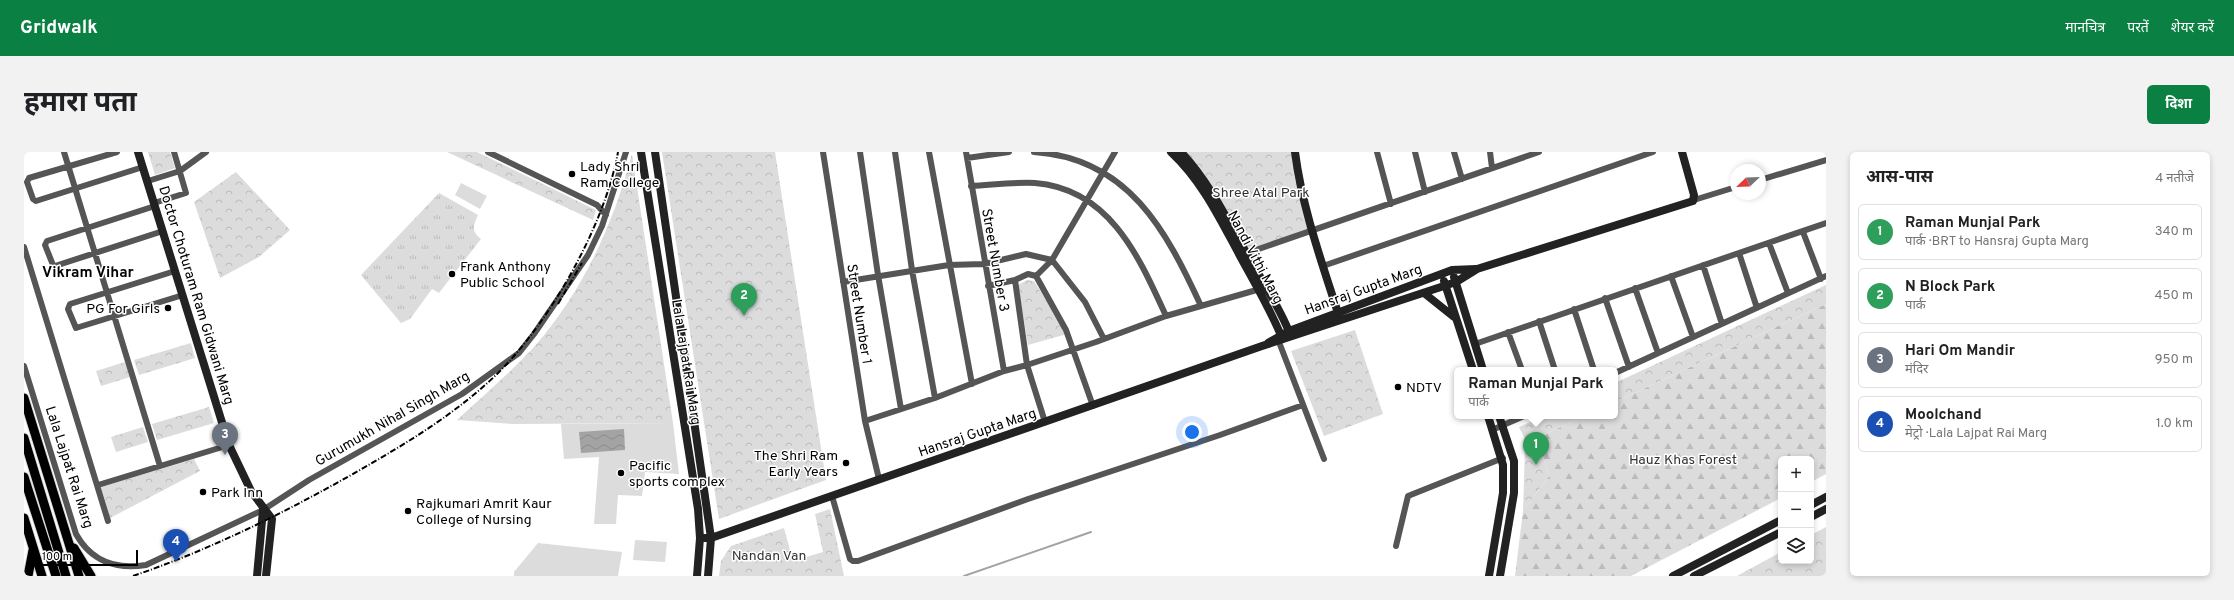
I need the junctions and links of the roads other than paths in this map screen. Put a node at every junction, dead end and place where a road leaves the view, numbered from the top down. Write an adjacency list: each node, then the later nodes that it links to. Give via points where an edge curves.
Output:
1 (64, 152): 31 (street)
2 (117, 152): 31 (street)
3 (138, 152): 32 (street, Doctor Choturam Ram Gidwani Marg)
4 (174, 152): 34 (street)
5 (206, 152): 34 (street)
6 (488, 152): 47 (street, via 597,205)
7 (626, 152): 47 (street, Gurumukh Nihal Singh Marg)
8 (641, 152): 54 (street, Lala Lajpat Rai Marg)
9 (655, 152): 53 (street, Lala Lajpat Rai Marg)
10 (823, 152): 77 (street, Street Number 1)
11 (860, 152): 72 (street)
12 (895, 152): 68 (street)
13 (929, 152): 64 (street)
14 (1009, 152): 28 (street)
15 (1034, 152): 35 (street, via 1074,160)
16 (1115, 152): 35 (street)
17 (1171, 152): 59 (street, Nandi Vithi Marg, via 1184,164 1204,191)
18 (1181, 152): 59 (street, Nandi Vithi Marg, via 1210,190)
19 (1295, 152): 51 (street)
20 (1377, 152): 45 (street)
21 (1415, 152): 42 (street)
22 (1454, 152): 37 (street)
23 (1490, 152): 33 (street)
24 (1539, 152): 27 (street)
25 (1653, 152): 29 (street)
26 (1682, 152): 44 (street)
27 (1528, 154): 33 (street)
28 (966, 155): 39 (street, Street Number 3)
29 (1634, 155): 65 (street)
30 (1826, 160): 36 (street)
31 (69, 166): 40 (street); 40 (street, via 29,178 27,182 32,198 36,201)
32 (143, 167): 38 (street, Doctor Choturam Ram Gidwani Marg); 40 (street)
33 (1492, 168): 37 (street)
34 (180, 171): 38 (street); 46 (street, via 186,192)
35 (1104, 173): 43 (street); 88 (street, via 1120,183 1145,209 1180,260)
36 (1766, 178)
37 (1462, 179): 42 (street)
38 (148, 181): 46 (street, Doctor Choturam Ram Gidwani Marg)
39 (971, 186): 43 (street, via 1035,184 1067,190); 63 (street, Street Number 3)
40 (75, 188): 49 (street)
41 (1730, 189): 44 (street)
42 (1425, 192): 45 (street)
43 (1087, 200): 62 (street); 93 (street, via 1119,228 1142,263)
44 (1694, 200): 67 (street, Hansraj Gupta Marg)
45 (1390, 204): 51 (street)
46 (155, 205): 49 (street); 50 (street, Doctor Choturam Ram Gidwani Marg)
47 (606, 215): 141 (street, Gurumukh Nihal Singh Marg, via 588,255 519,353 462,394 309,480)
48 (1826, 223): 52 (street)
49 (88, 228): 57 (street); 57 (street, via 47,241 45,245 54,265)
50 (163, 231): 57 (street); 70 (street, Doctor Choturam Ram Gidwani Marg)
51 (1312, 231): 59 (street); 65 (street)
52 (1803, 232): 55 (street); 75 (street)
53 (667, 236): 54 (street); 60 (street, Lala Lajpat Rai Marg)
54 (655, 238): 61 (street, Lala Lajpat Rai Marg)
55 (1769, 243): 58 (street); 85 (street)
56 (24, 247): 137 (street)
57 (95, 252): 83 (street)
58 (1739, 253): 66 (street); 89 (street)
59 (1243, 254): 82 (street, Nandi Vithi Marg); 98 (street, Nandi Vithi Marg, via 1279,310)
60 (670, 256): 61 (street); 150 (street, Lala Lajpat Rai Marg)
61 (658, 258): 149 (street, Lala Lajpat Rai Marg, via 698,509)
62 (1052, 260): 63 (street, via 1026,254); 73 (street); 101 (street, via 1085,302)
63 (984, 264): 64 (street); 79 (street, Street Number 3)
64 (949, 265): 68 (street); 115 (street)
65 (1323, 266): 91 (street)
66 (1702, 266): 74 (street); 96 (street)
67 (1478, 269): 69 (street, Hansraj Gupta Marg); 78 (street, Hansraj Gupta Marg)
68 (912, 270): 72 (street); 117 (street)
69 (1452, 270): 71 (street, Hansraj Gupta Marg); 78 (street)
70 (176, 271): 83 (street); 86 (street, Doctor Choturam Ram Gidwani Marg)
71 (1442, 274): 80 (street); 91 (street, Hansraj Gupta Marg)
72 (878, 275): 77 (street); 120 (street)
73 (1036, 276): 76 (street, via 1028,274); 103 (street, via 1066,330)
74 (1671, 276): 81 (street); 99 (street)
75 (1823, 278): 85 (street)
76 (1015, 280): 79 (street); 106 (street)
77 (843, 282): 124 (street, Street Number 1)
78 (1456, 282): 80 (street, Hansraj Gupta Marg); 102 (street)
79 (988, 286): 113 (street, Street Number 3)
80 (1445, 286): 84 (street, Hansraj Gupta Marg); 94 (street)
81 (1635, 288): 87 (street); 104 (street)
82 (1260, 289): 88 (street); 100 (street, Nandi Vithi Marg)
83 (107, 292): 92 (street); 92 (street, via 70,304 68,309 76,328)
84 (1424, 293): 94 (street, via 1442,305); 98 (street, Hansraj Gupta Marg)
85 (1788, 293): 89 (street)
86 (183, 295): 92 (street); 129 (street, Doctor Choturam Ram Gidwani Marg)
87 (1605, 298): 90 (street); 112 (street)
88 (1201, 306): 93 (street)
89 (1757, 308): 96 (street)
90 (1574, 309): 95 (street); 111 (street)
91 (1338, 313): 98 (street, Hansraj Gupta Marg)
92 (114, 316): 132 (street)
93 (1166, 316): 101 (street)
94 (1456, 319): 107 (street)
95 (1539, 321): 97 (street); 110 (street)
96 (1722, 324): 99 (street)
97 (1508, 332): 102 (street); 109 (street)
98 (1290, 335): 100 (street, Hansraj Gupta Marg)
99 (1692, 337): 104 (street)
100 (1281, 339): 118 (street); 119 (street, Hansraj Gupta Marg)
101 (1104, 340): 103 (street)
102 (1475, 344): 108 (street)
103 (1073, 350): 106 (street); 119 (street)
104 (1658, 352): 112 (street)
105 (24, 366): 141 (street, Lala Lajpat Rai Marg, via 76,534 88,551 99,559 127,567 146,565)
106 (1028, 366): 113 (street); 125 (street)
107 (1472, 367)
108 (1482, 367)
109 (1521, 367)
110 (1554, 367)
111 (1593, 367)
112 (1629, 367): 114 (street)
113 (1004, 371): 115 (street)
114 (1618, 372)
115 (972, 384): 117 (street)
116 (24, 398): 148 (main road)
117 (935, 398): 120 (street)
118 (1303, 405): 131 (street); 138 (street, via 1028,499 858,561 850,558)
119 (1094, 406): 125 (street, Hansraj Gupta Marg)
120 (901, 408): 124 (street)
121 (1489, 419): 127 (street)
122 (1499, 419): 126 (street)
123 (1518, 419): 126 (street)
124 (865, 422): 134 (street, Street Number 1)
125 (1045, 422): 134 (street, Hansraj Gupta Marg)
126 (1502, 427): 127 (street); 136 (street, via 1514,461)
127 (1492, 430): 130 (street)
128 (24, 438): 156 (main road)
129 (229, 445): 132 (street); 141 (street, Doctor Choturam Ram Gidwani Marg)
130 (1503, 458): 135 (street); 151 (street, via 1408,496)
131 (1324, 459)
132 (160, 466): 137 (street)
133 (24, 477): 155 (main road)
134 (879, 479): 138 (street, Hansraj Gupta Marg)
135 (1503, 480): 136 (street); 163 (street)
136 (1514, 480): 164 (street)
137 (98, 485): 145 (street)
138 (832, 496): 150 (street, Hansraj Gupta Marg)
139 (1826, 497): 140 (street)
140 (1814, 503)
141 (263, 510): 159 (street); 160 (street, Doctor Choturam Ram Gidwani Marg, via 272,519)
142 (1826, 510): 143 (street)
143 (1814, 516)
144 (24, 518): 152 (main road)
145 (108, 521)
146 (1778, 522): 165 (street)
147 (1778, 534): 166 (street)
148 (67, 536): 157 (main road); 158 (main road)
149 (700, 538): 150 (street, Hansraj Gupta Marg); 161 (street, Lala Lajpat Rai Marg)
150 (711, 538): 162 (street, Lala Lajpat Rai Marg)
151 (1396, 546)
152 (34, 547): 153 (main road); 154 (main road)
153 (28, 576)
154 (42, 576)
155 (56, 576)
156 (66, 576)
157 (79, 576)
158 (91, 576)
159 (257, 576)
160 (266, 576)
161 (697, 576)
162 (708, 576)
163 (1489, 576)
164 (1500, 576)
165 (1673, 576)
166 (1694, 576)

